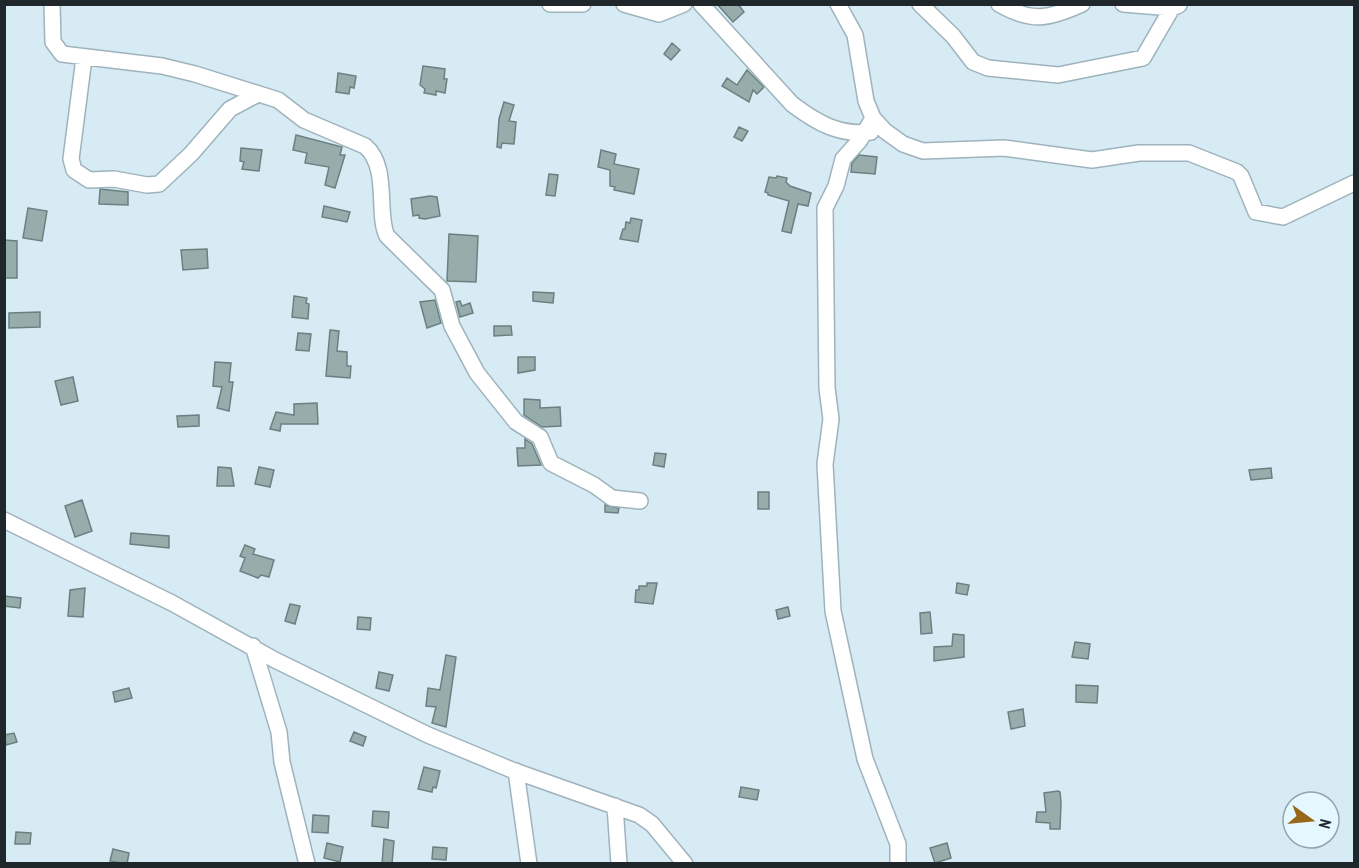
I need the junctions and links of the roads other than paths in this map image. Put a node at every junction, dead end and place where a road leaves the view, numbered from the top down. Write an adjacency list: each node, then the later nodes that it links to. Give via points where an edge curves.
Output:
1 (52, 4): 13 (street, via 54,46 62,54)
2 (550, 4): 3 (street)
3 (583, 4)
4 (624, 4): 5 (street, via 659,14)
5 (684, 4)
6 (701, 4): 17 (street, via 792,104 836,130)
7 (838, 4): 15 (street, via 855,35 866,101)
8 (920, 4): 12 (street, via 973,62 988,68 1045,76 1143,58)
9 (999, 4): 10 (street, via 1023,16 1040,18)
10 (1082, 4)
11 (1123, 4): 12 (street)
12 (1175, 6)
13 (84, 58): 14 (street, via 174,68); 14 (street, via 71,159 74,170 89,180 114,179 147,185 163,182 230,109)
14 (258, 94): 19 (street, via 278,100 304,120 369,149 382,187 384,230 442,290 452,326 477,373 516,422 539,436 554,465 612,498)
15 (873, 118): 16 (street); 17 (street)
16 (885, 131): 17 (street); 18 (street, via 912,149 923,151 1004,148 1092,160 1139,153 1189,153 1237,172 1256,212 1278,217)
17 (866, 133): 28 (street, via 843,159 825,208 827,388 831,419 825,464 835,624 865,759 898,844)
18 (1354, 183)
19 (640, 501)
20 (4, 520): 21 (street)
21 (253, 646): 22 (street, via 428,735); 24 (street, via 279,732 282,762)
22 (516, 771): 23 (street); 25 (street)
23 (615, 806): 26 (street); 27 (street, via 646,819)
24 (307, 864)
25 (529, 864)
26 (619, 864)
27 (685, 864)
28 (898, 864)

